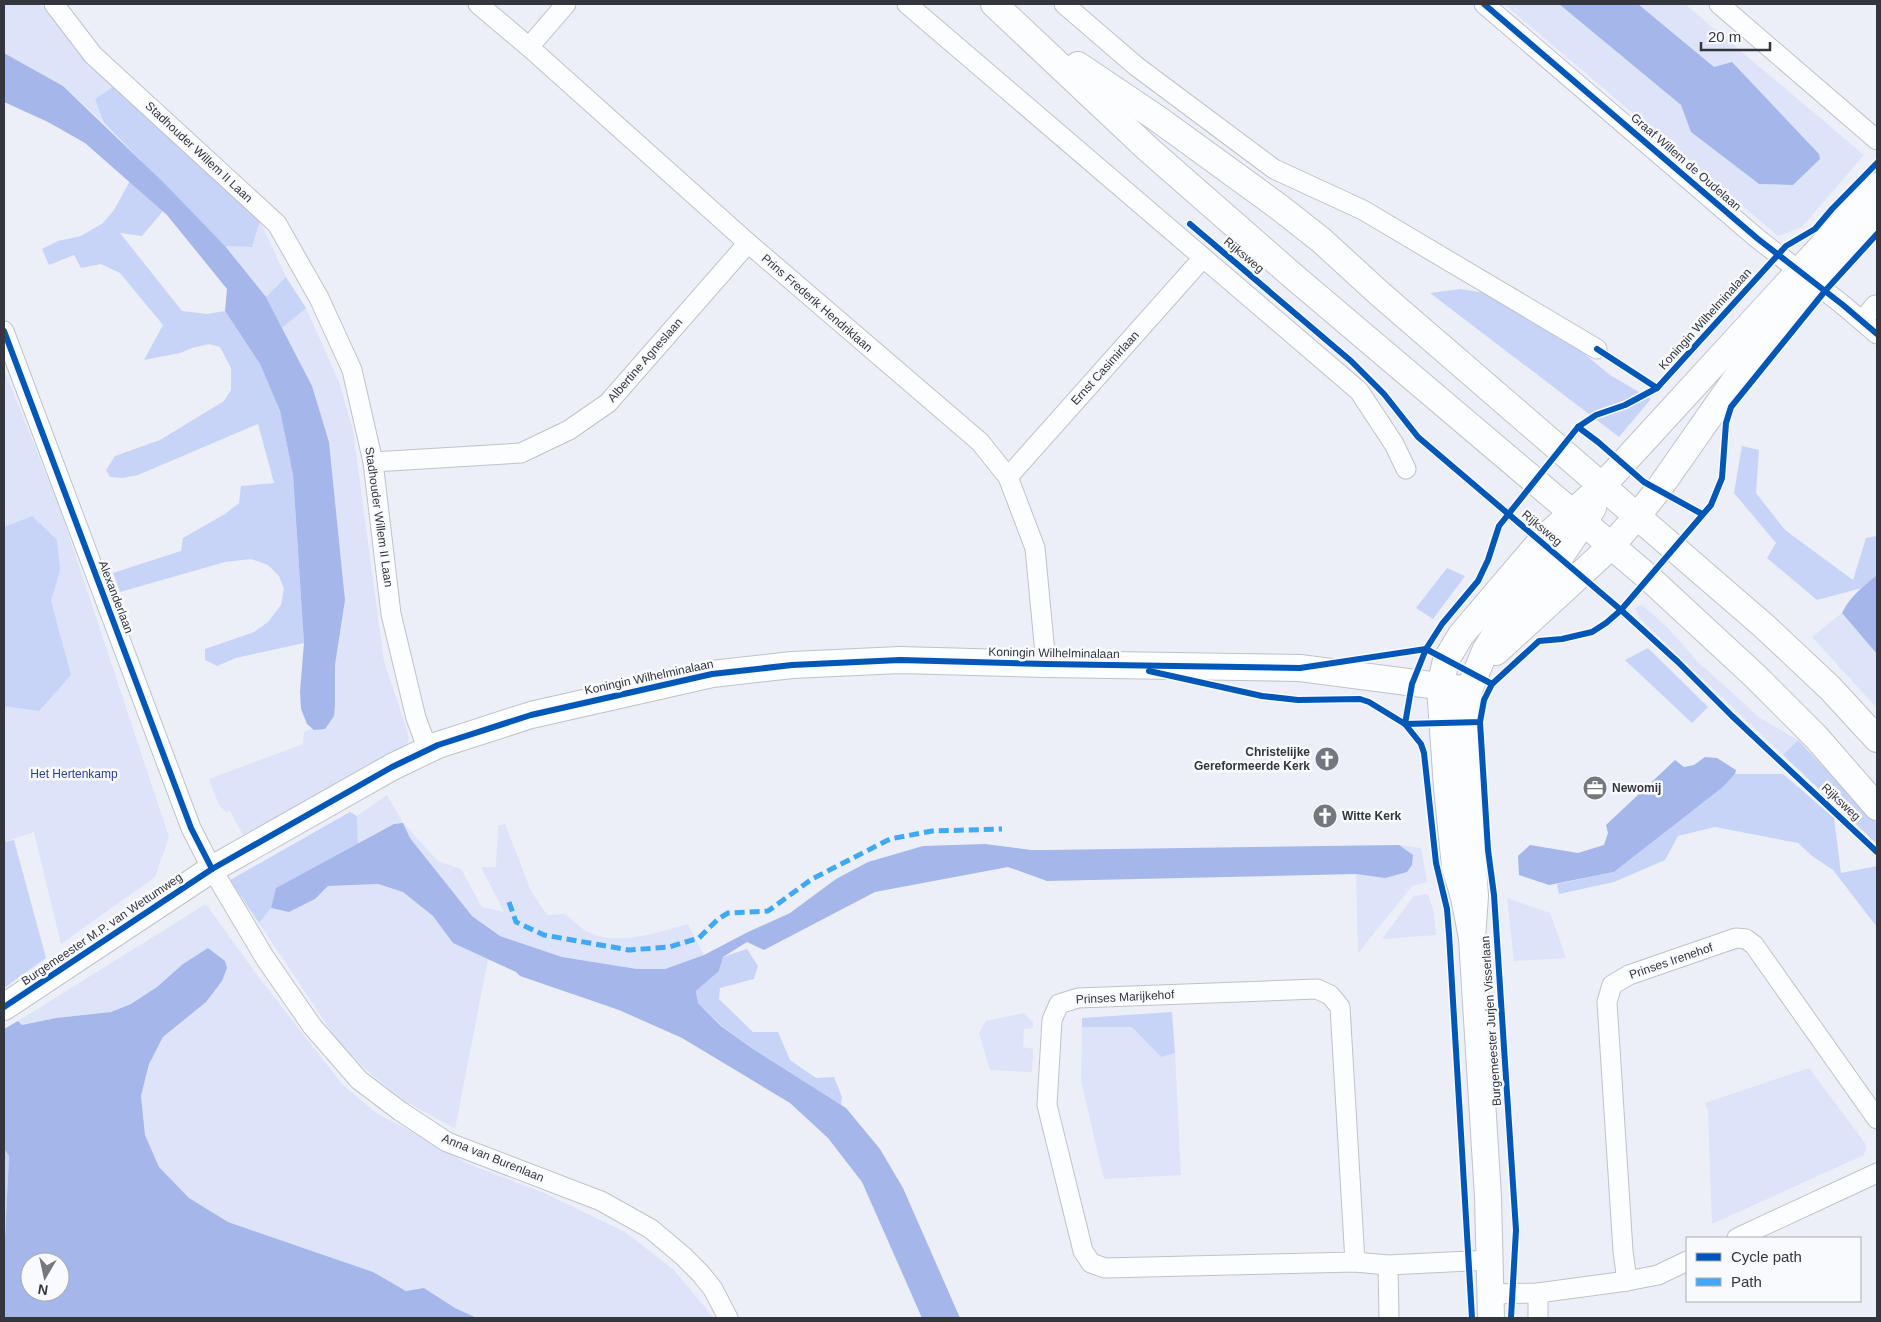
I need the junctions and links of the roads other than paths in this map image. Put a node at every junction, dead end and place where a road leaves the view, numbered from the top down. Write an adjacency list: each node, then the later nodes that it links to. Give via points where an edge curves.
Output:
1 (54, 4): 22 (street, Stadhouder Willem II Laan, via 93,55 277,224 319,298 352,370)
2 (478, 4): 10 (street, Prins Frederik Hendriklaan)
3 (566, 4): 10 (street)
4 (907, 4): 15 (street)
5 (994, 4): 9 (main road, Rijksweg)
6 (1064, 4): 21 (street, via 1136,66 1274,169 1363,210)
7 (1484, 4): 16 (street, Graaf Willem de Oudelaan, via 1758,239)
8 (1719, 4): 11 (street)
9 (1014, 21): 25 (main road, Rijksweg, via 1158,119 1321,240); 27 (main road, Rijksweg, via 1148,149)
10 (529, 48): 14 (street, Prins Frederik Hendriklaan)
11 (1877, 140)
12 (1877, 186): 16 (main road)
13 (1877, 212): 16 (main road)
14 (748, 243): 22 (street, Albertine Agneslaan, via 608,403 569,430 521,454); 24 (street, Prins Frederik Hendriklaan, via 980,442)
15 (1202, 259): 23 (street, via 1359,391 1389,436); 24 (street, Ernst Casimirlaan)
16 (1807, 277): 18 (street, Graaf Willem de Oudelaan); 25 (main road); 26 (main road)
17 (1877, 306): 18 (street)
18 (1862, 321): 20 (street, Graaf Willem de Oudelaan)
19 (4, 331): 35 (street, Alexanderlaan, via 191,828)
20 (1877, 334)
21 (1597, 349)
22 (373, 462): 33 (street, Stadhouder Willem II Laan, via 391,614 416,718)
23 (1406, 470)
24 (1008, 477): 29 (street, Prins Frederik Hendriklaan, via 1035,548)
25 (1603, 485): 26 (main road, Rijksweg); 27 (main road)
26 (1638, 515): 28 (main road); 32 (main road, Rijksweg, via 1764,626 1830,688)
27 (1578, 518): 28 (main road, Rijksweg); 30 (main road, via 1560,557 1500,626); 31 (main road, via 1541,541 1461,635 1446,660)
28 (1611, 546): 30 (main road, via 1488,660); 34 (main road, Rijksweg, via 1755,676 1817,738)
29 (1046, 664): 31 (main road, Koningin Wilhelminalaan, via 1300,668); 33 (main road, Koningin Wilhelminalaan, via 900,660 792,665 712,674 531,715)
30 (1472, 683): 31 (main road, Koningin Wilhelminalaan); 36 (main road, Burgemeester Jurjen Visserlaan, via 1464,722 1474,896)
31 (1440, 687): 36 (main road, Burgemeester Jurjen Visserlaan, via 1455,867)
32 (1877, 739)
33 (428, 750): 35 (main road, Koningin Wilhelminalaan)
34 (1877, 807)
35 (212, 869): 37 (main road, Burgemeester M.P. van Wettumweg); 48 (street, Anna van Burenlaan, via 265,958 312,1026 359,1080 447,1142 600,1201 651,1229 701,1274)
36 (1472, 938): 41 (main road, Burgemeester Jurjen Visserlaan)
37 (4, 1007)
38 (1877, 1119): 45 (street, Prinses Irenehof, via 1754,945 1746,939 1727,941 1612,984 1607,1002)
39 (1877, 1173): 40 (street)
40 (1739, 1237)
41 (1490, 1260): 44 (street, Prinses Marijkehof); 47 (main road, Burgemeester Jurjen Visserlaan)
42 (1686, 1261): 45 (street, via 1658,1274)
43 (1355, 1262): 43 (street, Prinses Marijkehof, via 1105,1268 1091,1263 1083,1251 1047,1105 1052,1020 1059,1004 1078,998 1317,989 1330,995 1340,1006); 44 (street, Prinses Marijkehof)
44 (1388, 1265): 49 (street)
45 (1627, 1281): 46 (street)
46 (1538, 1293): 47 (street); 50 (street)
47 (1491, 1306)
48 (728, 1318)
49 (1389, 1318)
50 (1538, 1318)

